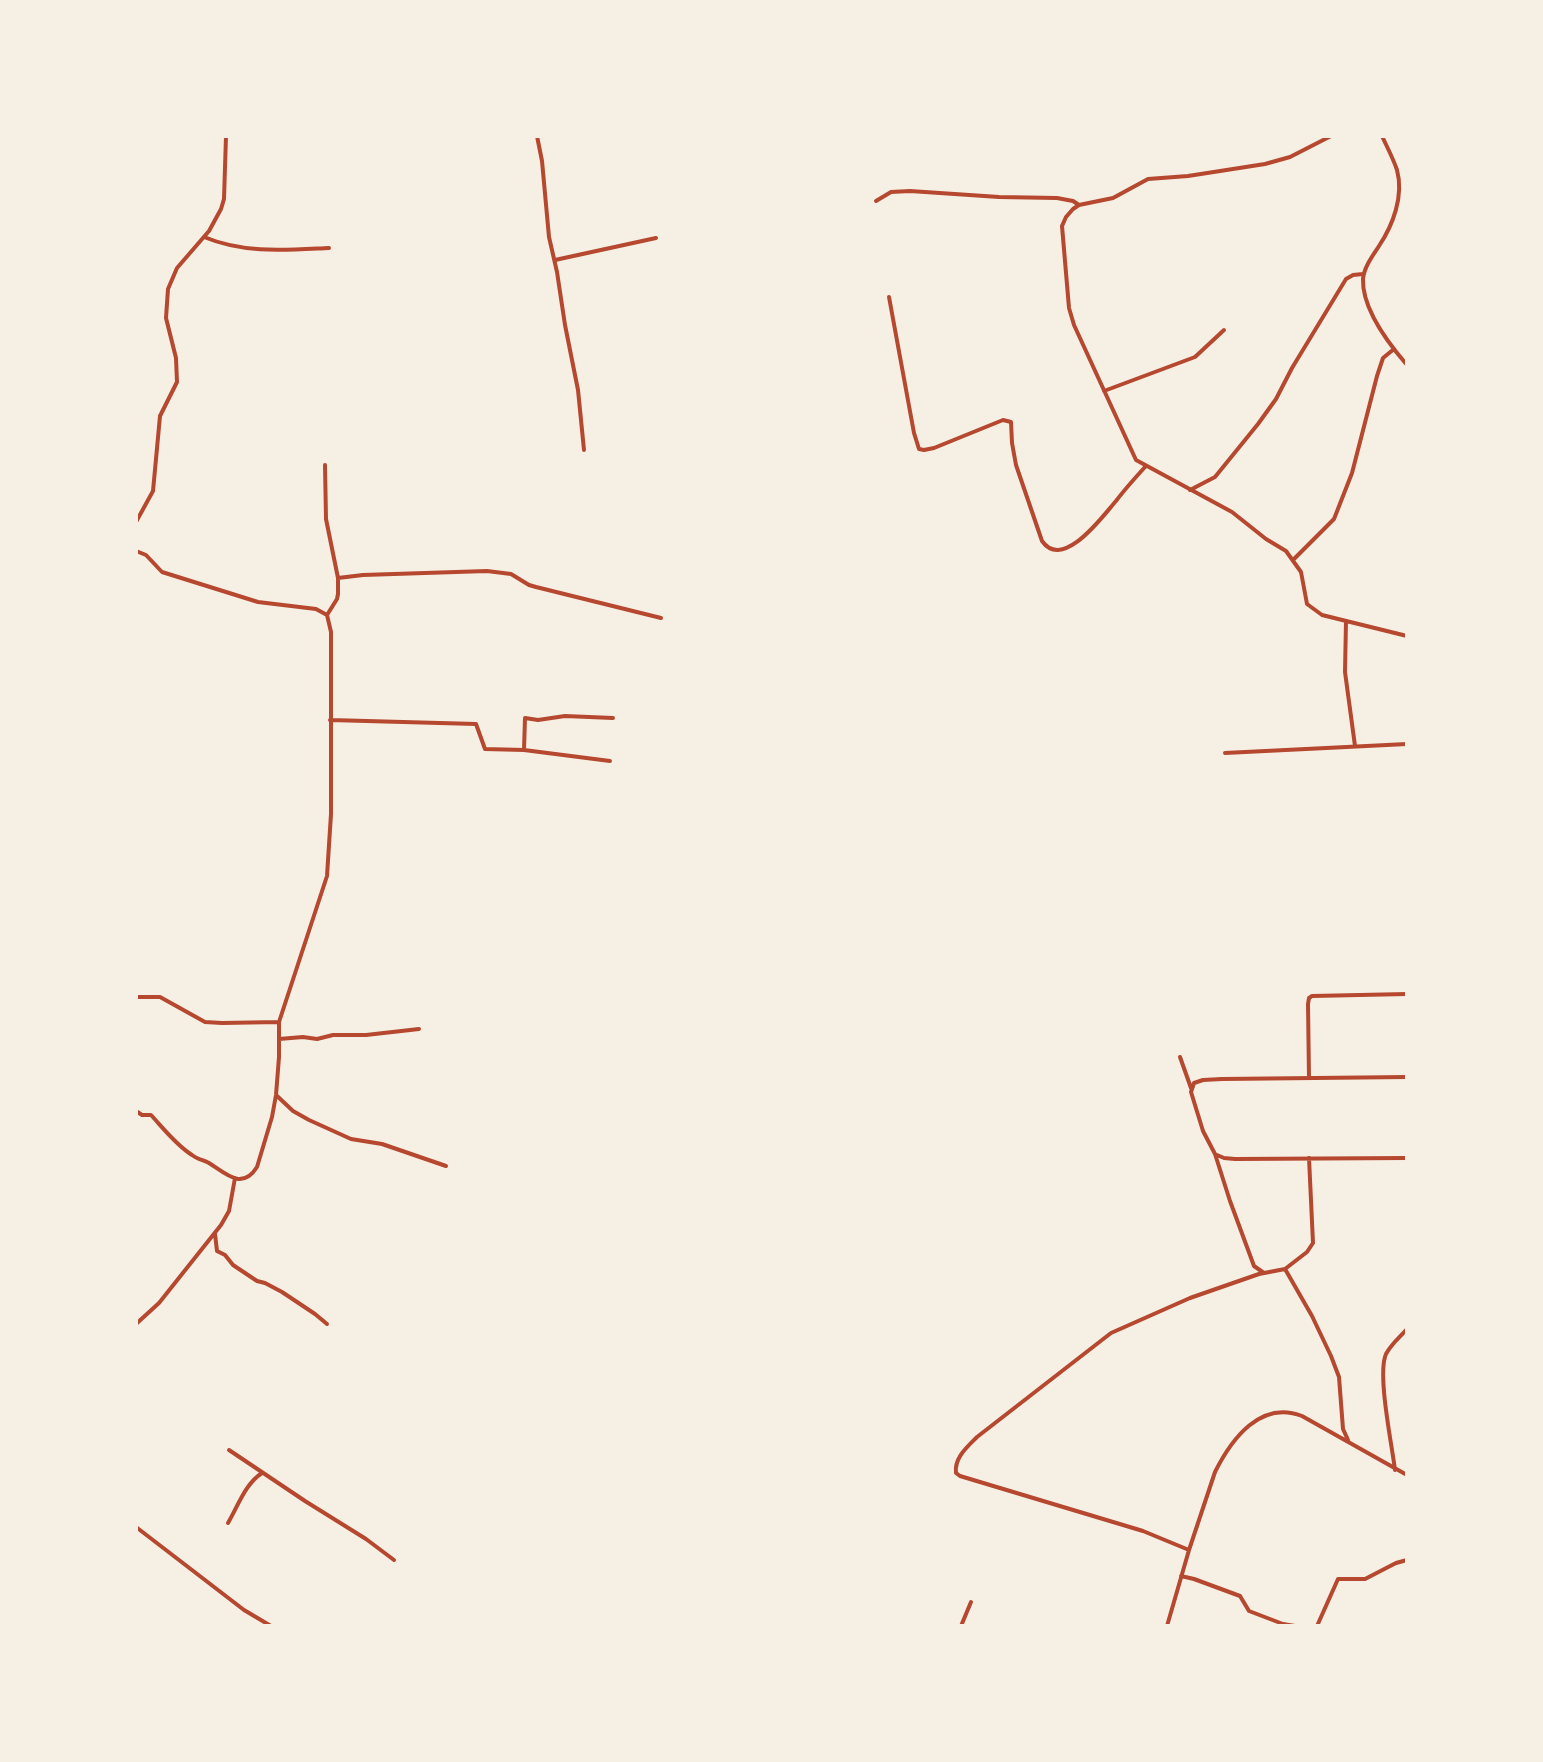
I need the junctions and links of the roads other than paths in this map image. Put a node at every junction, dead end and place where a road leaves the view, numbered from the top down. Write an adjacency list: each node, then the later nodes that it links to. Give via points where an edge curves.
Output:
1 (226, 136): 7 (street, via 224,199)
2 (537, 136): 10 (street)
3 (1331, 136): 6 (street, via 1265,164 1148,179 1113,198)
4 (1382, 136): 11 (street, via 1397,171 1398,197 1392,224)
5 (876, 201): 6 (street, via 891,192 910,191 1057,198)
6 (1079, 205): 16 (street, via 1062,226 1069,308)
7 (204, 237): 9 (street, via 256,250); 21 (street, via 177,268 168,289 166,318 177,382 160,416 153,491)
8 (656, 238): 10 (street)
9 (329, 248)
10 (555, 260): 17 (street)
11 (1363, 274): 14 (street, via 1367,302); 20 (street, via 1346,279 1258,424 1215,477)
12 (889, 297): 19 (street, via 919,449 1003,420 1011,422 1016,465 1046,548 1067,548 1094,527)
13 (1224, 330): 16 (street, via 1195,357)
14 (1394, 349): 15 (street); 23 (street, via 1383,358 1334,519)
15 (1407, 365)
16 (1104, 391): 19 (street, via 1132,455)
17 (584, 450)
18 (325, 465): 24 (street, via 326,519)
19 (1145, 467): 20 (street)
20 (1190, 490): 23 (street, via 1232,512)
21 (136, 522)
22 (136, 551): 25 (street, via 162,572 258,602)
23 (1293, 560): 27 (street, via 1307,604 1322,615)
24 (338, 578): 25 (street, via 337,599); 26 (street, via 487,571)
25 (327, 615): 30 (street)
26 (661, 618)
27 (1346, 621): 28 (street); 32 (street, via 1345,672)
28 (1407, 636)
29 (613, 718): 33 (street, via 525,718)
30 (330, 720): 33 (street, via 476,724 485,749); 38 (street, via 327,876)
31 (1407, 744): 32 (street)
32 (1355, 746): 34 (street)
33 (524, 750): 35 (street)
34 (1225, 753)
35 (610, 761)
36 (1407, 994): 43 (street, via 1309,998)
37 (136, 997): 38 (street, via 160,997 205,1022)
38 (279, 1022): 40 (street)
39 (419, 1029): 40 (street)
40 (279, 1039): 45 (street)
41 (1180, 1057): 44 (street)
42 (1407, 1077): 43 (street)
43 (1309, 1078): 44 (street, via 1203,1080)
44 (1191, 1088): 47 (street)
45 (276, 1095): 50 (street, via 293,1111 351,1139); 51 (street, via 257,1167 248,1177)
46 (136, 1111): 51 (street, via 151,1115 190,1154)
47 (1215, 1154): 48 (street); 54 (street, via 1254,1266)
48 (1309, 1158): 49 (street); 53 (street, via 1313,1243)
49 (1407, 1158)
50 (446, 1166)
51 (235, 1178): 52 (street, via 229,1211)
52 (214, 1232): 55 (street); 56 (street, via 217,1251 233,1265)
53 (1285, 1269): 54 (street); 58 (street, via 1339,1377)
54 (1264, 1273): 65 (street, via 1111,1333 977,1437 955,1465 960,1476)
55 (136, 1324)
56 (327, 1324)
57 (1407, 1329): 60 (street, via 1388,1350 1383,1367)
58 (1348, 1442): 60 (street); 65 (street, via 1292,1412 1259,1418 1221,1459)
59 (229, 1450): 61 (street)
60 (1395, 1470): 62 (street)
61 (262, 1473): 63 (street); 66 (street)
62 (1407, 1475)
63 (228, 1523)
64 (136, 1527): 71 (street)
65 (1189, 1550): 68 (street)
66 (394, 1560)
67 (1407, 1560): 75 (street, via 1365,1579 1338,1579)
68 (1181, 1576): 70 (street, via 1240,1596 1249,1611); 73 (street)
69 (971, 1602): 72 (street)
70 (1282, 1625): 74 (street)
71 (271, 1626)
72 (961, 1626)
73 (1167, 1626)
74 (1295, 1626)
75 (1317, 1626)

